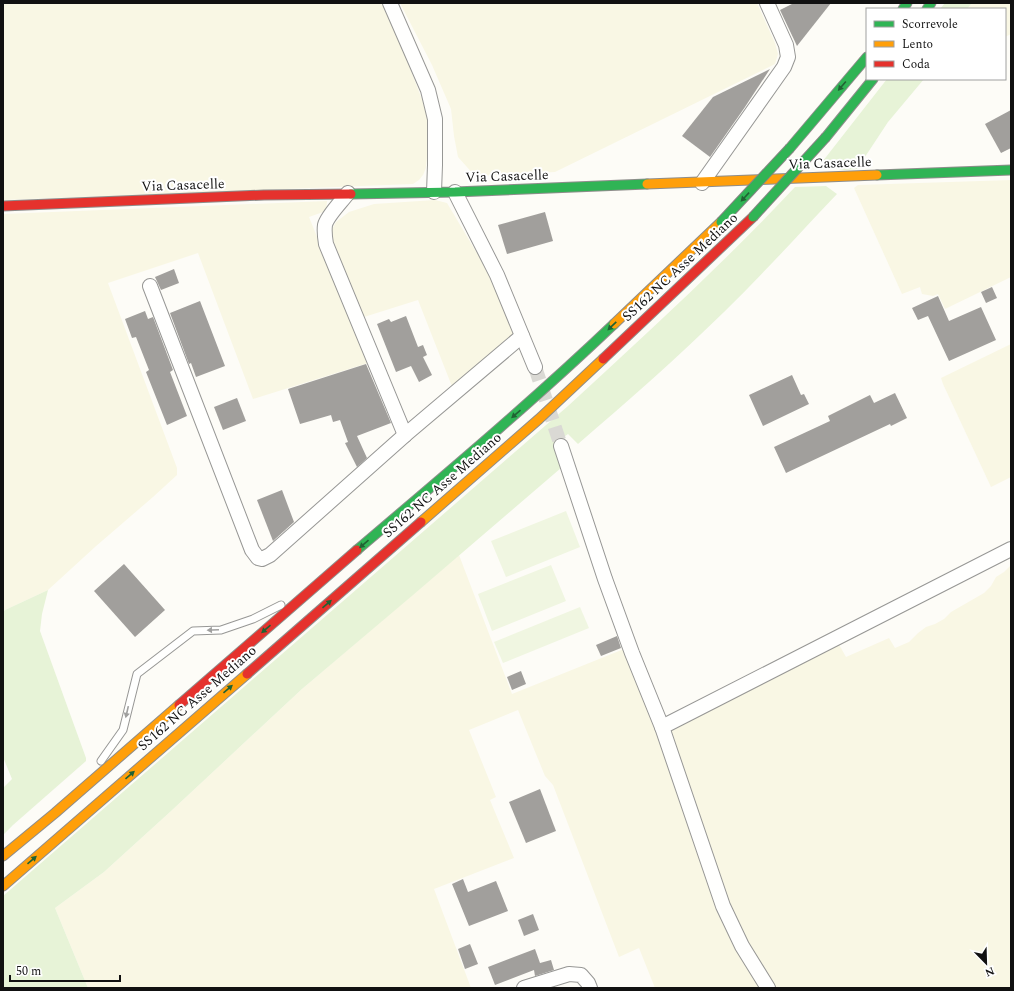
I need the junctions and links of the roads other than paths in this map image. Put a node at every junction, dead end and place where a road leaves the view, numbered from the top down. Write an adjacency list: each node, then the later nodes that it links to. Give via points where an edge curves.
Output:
1 (390, 3): 7 (street, via 428,90 435,119)
2 (767, 3): 6 (street, via 786,45 788,57 784,67)
3 (866, 57): 17 (main road, SS162 NC Asse Mediano, one-way to 17, bridge, via 790,148 721,222 573,363)
4 (872, 80): 23 (main road, SS162 NC Asse Mediano, one-way to 4, bridge, via 539,419 753,217 826,137)
5 (1011, 170): 6 (main road, Via Casacelle)
6 (702, 183): 8 (main road, Via Casacelle)
7 (434, 192): 8 (main road, Via Casacelle); 9 (main road, Via Casacelle)
8 (455, 192): 12 (street, via 497,275)
9 (348, 193): 10 (main road, Via Casacelle); 14 (street, via 326,223 326,244)
10 (3, 206)
11 (150, 286): 14 (street, via 252,550 258,558 270,555)
12 (522, 336): 13 (street); 14 (street)
13 (534, 367)
14 (405, 435)
15 (561, 446): 18 (street, via 605,579)
16 (1011, 549): 18 (street)
17 (313, 588): 19 (lane, one-way to 19, via 253,619 221,630 193,631 137,674 123,730); 21 (main road, SS162 NC Asse Mediano, one-way to 21)
18 (662, 727): 26 (street, via 723,906 742,946)
19 (98, 764)
20 (89, 775): 21 (lane)
21 (55, 813): 22 (main road, SS162 NC Asse Mediano)
22 (3, 856)
23 (3, 886)
24 (524, 988): 25 (street, via 569,974 581,975)
25 (590, 988)
26 (768, 988)

